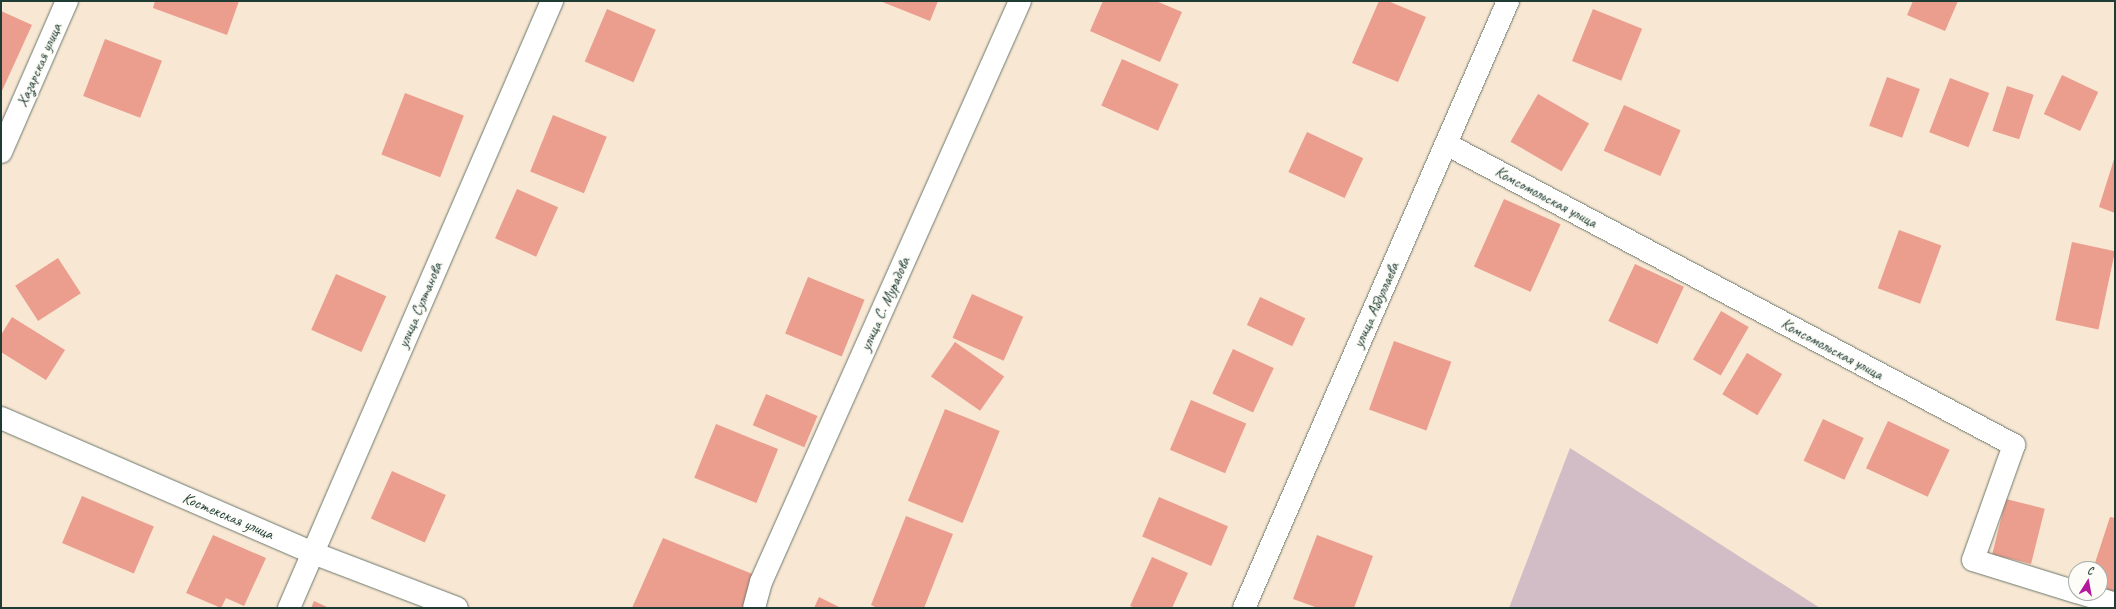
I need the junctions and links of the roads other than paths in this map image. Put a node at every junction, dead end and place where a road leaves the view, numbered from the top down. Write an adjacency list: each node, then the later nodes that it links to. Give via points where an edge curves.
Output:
1 (67, 1): 6 (street, Хазарская улица)
2 (552, 1): 8 (street, улица Султанова)
3 (1020, 1): 14 (street, улица С. Мурадова, via 765,574)
4 (1508, 1): 5 (street, улица Абдуллаева)
5 (1446, 144): 9 (street, Комсомольская улица, via 2014,445 1973,560); 15 (street, улица Абдуллаева)
6 (1, 152)
7 (1, 418): 8 (street, Костекская улица)
8 (313, 552): 12 (street, улица Султанова); 13 (street, Костекская улица)
9 (2068, 590)
10 (2105, 601): 11 (street)
11 (2115, 604)
12 (288, 608)
13 (457, 608)
14 (754, 608)
15 (1244, 608)

